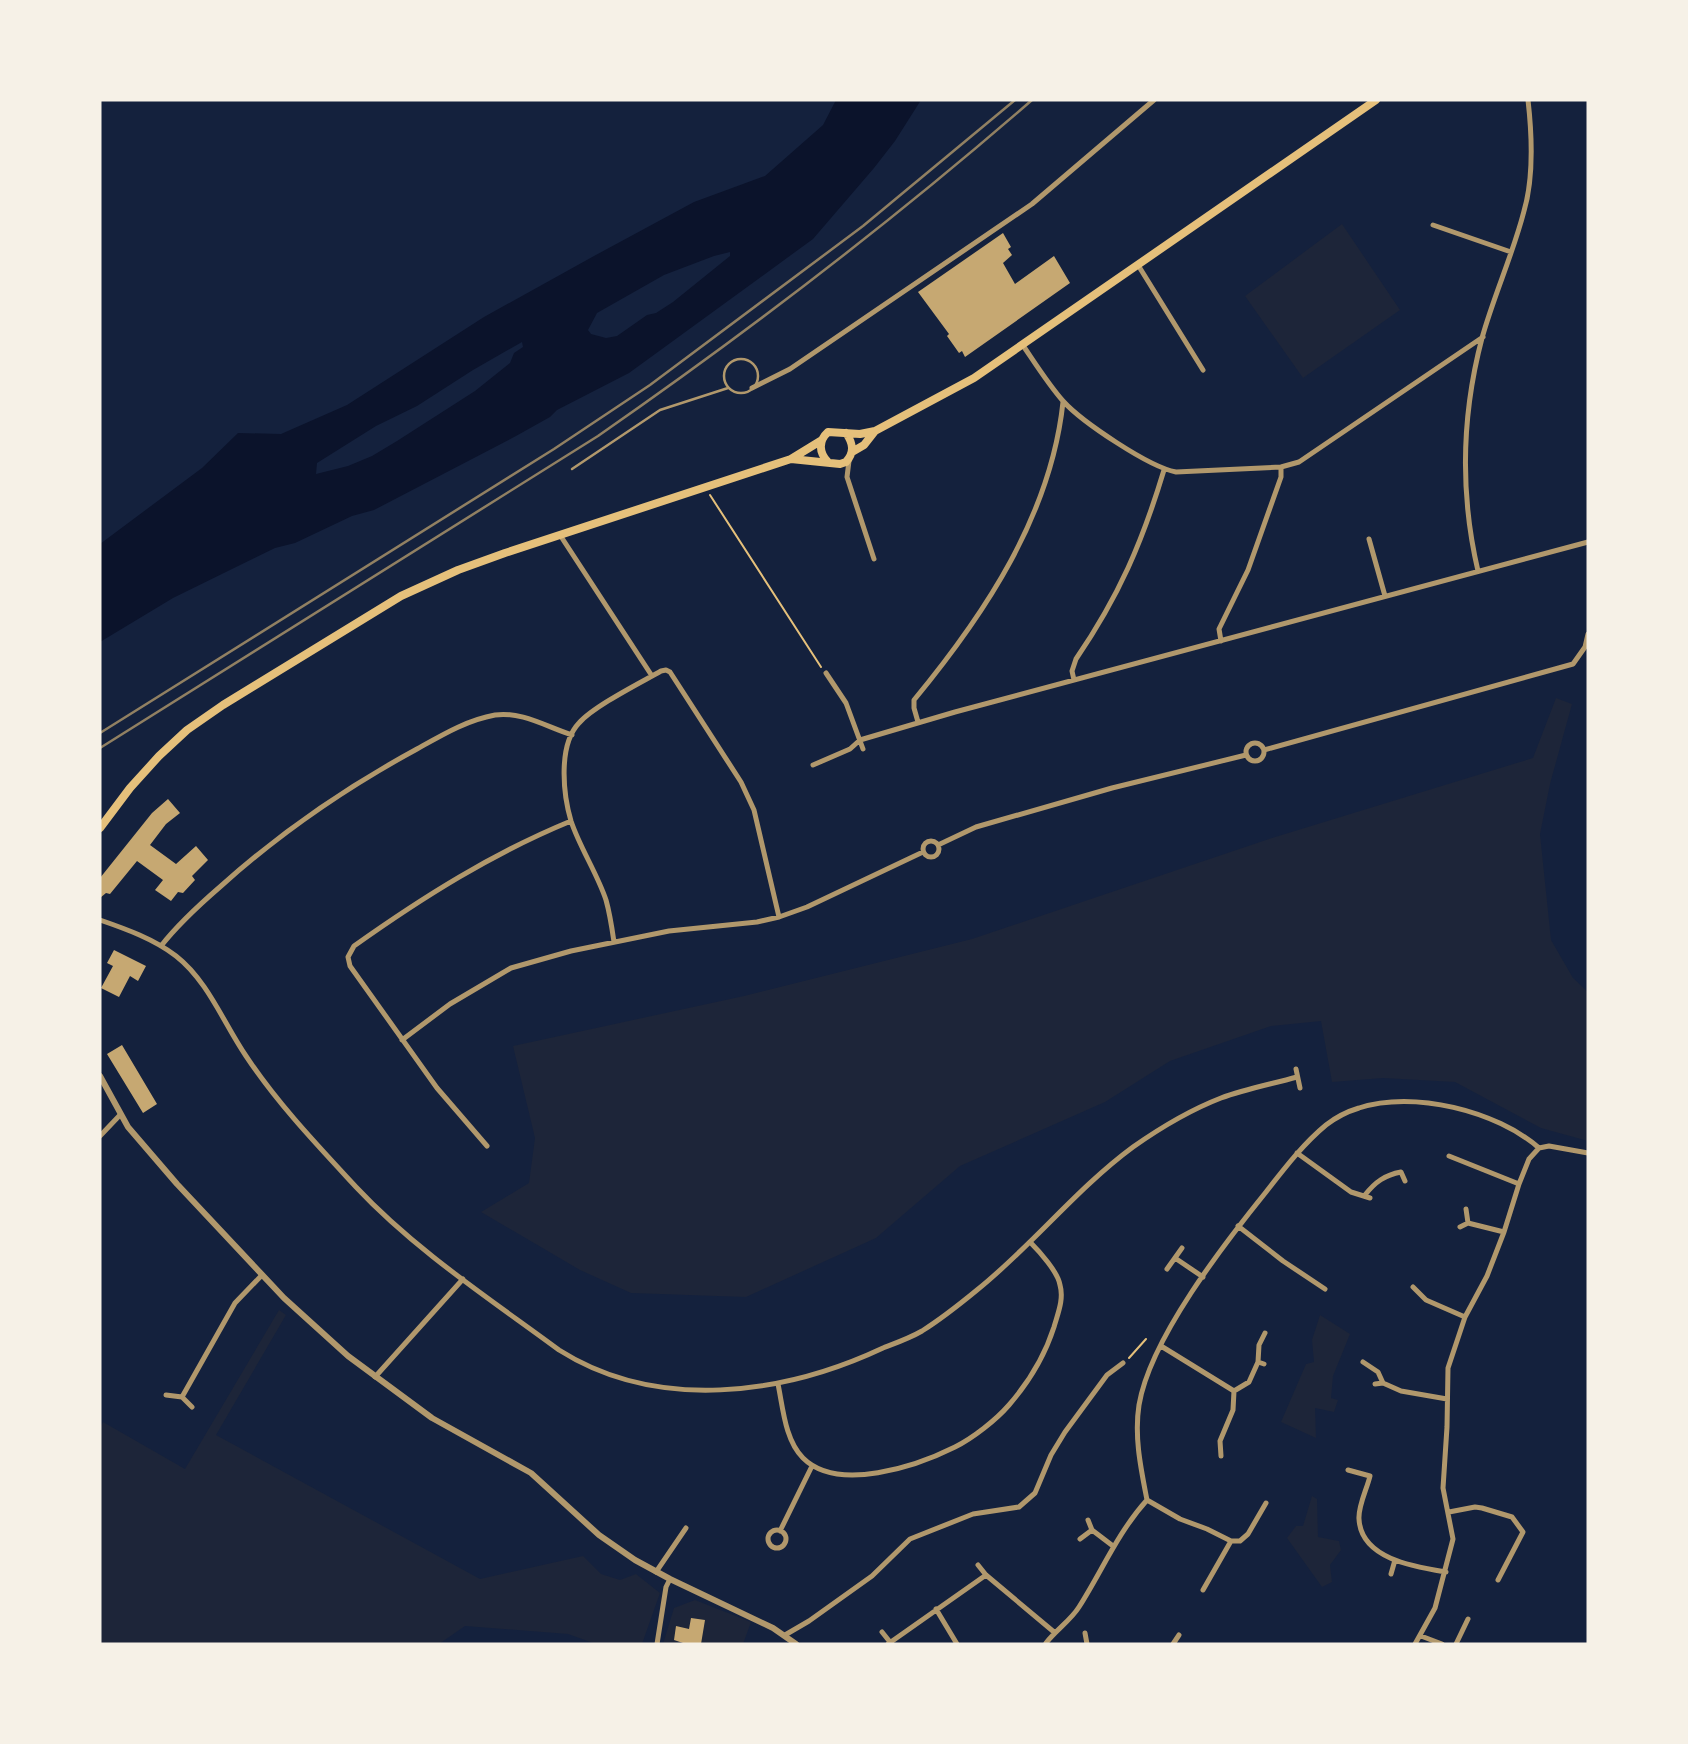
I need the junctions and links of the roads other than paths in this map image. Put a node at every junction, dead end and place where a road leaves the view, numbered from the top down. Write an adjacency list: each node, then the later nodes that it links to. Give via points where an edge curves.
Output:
1 (1154, 100): 11 (street, via 1032,204 801,362)
2 (1376, 100): 6 (main road)
3 (1528, 100): 5 (street, via 1530,164 1525,209)
4 (1433, 225): 5 (street)
5 (1511, 252): 7 (street)
6 (1138, 265): 8 (main road); 9 (street)
7 (1483, 337): 19 (street, via 1299,462); 27 (street, via 1472,383 1466,463 1467,513)
8 (1022, 344): 12 (street); 13 (main road, via 962,386)
9 (1203, 370)
10 (729, 388): 11 (lane, via 743,393); 11 (lane, via 725,372 731,363 741,360 755,368 757,379); 20 (lane, via 660,410)
11 (752, 388)
12 (1063, 402): 21 (street); 35 (street, via 1045,485 1022,539 982,611 914,700)
13 (876, 431): 14 (main road); 16 (main road)
14 (846, 433): 15 (main road, via 828,432); 16 (main road)
15 (822, 440): 17 (main road); 18 (main road, via 822,454)
16 (851, 456): 18 (main road, via 843,463); 22 (street)
17 (791, 459): 18 (main road); 23 (main road)
18 (831, 463): 22 (street)
19 (1281, 467): 21 (street); 30 (street, via 1248,570 1219,629)
20 (572, 469)
21 (1164, 470): 34 (street, via 1123,582 1076,659)
22 (847, 477): 26 (street)
23 (560, 535): 33 (street); 43 (main road, via 458,570 410,592 223,705 159,756)
24 (1369, 539): 28 (street)
25 (1588, 542): 27 (street)
26 (874, 559)
27 (1478, 571): 28 (street)
28 (1385, 596): 30 (street)
29 (1588, 634): 31 (street)
30 (1221, 640): 34 (street)
31 (1586, 648): 39 (street, via 1565,667)
32 (826, 673): 37 (street, via 846,703)
33 (652, 676): 36 (street, via 589,715); 46 (street, via 670,672 741,782 754,810)
34 (1074, 680): 35 (street)
35 (918, 722): 37 (street)
36 (572, 735): 42 (street, via 566,752 565,788); 49 (street, via 516,715 463,724 321,807 243,866 178,924)
37 (860, 740): 38 (street); 41 (street)
38 (863, 749)
39 (1264, 750): 40 (street, via 1257,761); 40 (street, via 1252,743)
40 (1246, 755): 44 (street, via 976,827)
41 (813, 765)
42 (571, 821): 48 (street, via 606,900); 50 (street, via 528,839 414,903 354,946 349,966)
43 (100, 828)
44 (939, 845): 45 (street, via 926,841); 45 (street, via 933,857)
45 (923, 852): 46 (street)
46 (779, 917): 48 (street)
47 (102, 921): 49 (street)
48 (614, 942): 50 (street, via 511,968 450,1004)
49 (161, 946): 77 (street, via 190,969 247,1059 358,1189)
50 (402, 1040): 57 (street)
51 (1296, 1069): 53 (street)
52 (100, 1076): 55 (street)
53 (1297, 1077): 54 (street); 71 (street, via 1222,1098 1181,1117 1113,1164)
54 (1300, 1088)
55 (120, 1115): 56 (street); 75 (street)
56 (100, 1136)
57 (487, 1146)
58 (1539, 1147): 59 (street, via 1485,1116 1405,1102 1357,1108 1328,1124); 60 (street); 65 (street)
59 (1297, 1153): 64 (street, via 1351,1192 1367,1197 1388,1175 1401,1172); 68 (street)
60 (1588, 1153)
61 (1449, 1156): 62 (street)
62 (1458, 1160): 63 (street); 65 (street)
63 (1455, 1168)
64 (1405, 1181)
65 (1519, 1184): 70 (street)
66 (1466, 1209): 67 (street)
67 (1468, 1223): 69 (street); 70 (street)
68 (1238, 1226): 76 (street); 79 (street)
69 (1460, 1227)
70 (1504, 1232): 80 (street)
71 (1030, 1242): 86 (street, via 922,1331 850,1364); 93 (street, via 1060,1284 1061,1307 1031,1376 1008,1407 956,1447 888,1471 835,1474)
72 (1182, 1248): 73 (street)
73 (1175, 1258): 74 (street); 76 (street)
74 (1167, 1269)
75 (262, 1275): 85 (street); 89 (street, via 234,1303)
76 (1203, 1277): 82 (street)
77 (463, 1279): 85 (street); 86 (street, via 581,1363 623,1379 660,1388 706,1391)
78 (1413, 1287): 80 (street, via 1426,1300)
79 (1325, 1289)
80 (1465, 1317): 90 (street, via 1448,1368)
81 (1265, 1333): 87 (street, via 1259,1345 1261,1364 1249,1382)
82 (1161, 1346): 87 (street); 95 (street, via 1139,1404 1139,1462)
83 (1363, 1362): 90 (street, via 1378,1373 1379,1384)
84 (1123, 1363): 123 (street, via 1107,1375 1065,1432 1035,1493 1019,1507 973,1514 910,1539 872,1576)
85 (375, 1377): 111 (street, via 432,1418 531,1473 599,1535)
86 (778, 1384): 93 (street, via 794,1447)
87 (1234, 1391): 92 (street, via 1233,1410 1220,1441)
88 (166, 1395): 89 (street)
89 (182, 1397): 91 (street)
90 (1447, 1399): 97 (street, via 1443,1488)
91 (192, 1407)
92 (1221, 1456)
93 (812, 1466): 103 (street)
94 (1349, 1470): 109 (street, via 1370,1476 1359,1518 1363,1535)
95 (1147, 1500): 107 (street); 108 (street)
96 (1266, 1503): 98 (street)
97 (1449, 1512): 104 (street, via 1482,1508 1512,1517); 112 (street, via 1453,1539)
98 (1258, 1518): 100 (street); 107 (street, via 1240,1541)
99 (1088, 1520): 102 (street)
100 (1266, 1522)
101 (686, 1528): 111 (street)
102 (1092, 1530): 106 (street); 108 (street)
103 (780, 1531)
104 (1523, 1532): 105 (street); 116 (street)
105 (1532, 1533)
106 (1080, 1539)
107 (1231, 1541): 117 (street)
108 (1113, 1546): 121 (street, via 1077,1610)
109 (1395, 1560): 112 (street); 113 (street)
110 (978, 1565): 114 (street)
111 (656, 1572): 115 (street)
112 (1446, 1573): 125 (street)
113 (1391, 1574)
114 (986, 1575): 118 (street); 121 (street)
115 (670, 1579): 123 (street); 128 (street)
116 (1498, 1580)
117 (1203, 1590)
118 (936, 1609): 126 (street); 130 (street)
119 (1468, 1619): 135 (street)
120 (882, 1632): 126 (street)
121 (1054, 1632): 127 (street)
122 (1085, 1633): 131 (street)
123 (785, 1634): 129 (street)
124 (1179, 1635): 132 (street)
125 (1422, 1636): 133 (street); 134 (street)
126 (889, 1643)
127 (1046, 1643)
128 (657, 1644)
129 (796, 1644)
130 (957, 1644)
131 (1087, 1644)
132 (1172, 1644)
133 (1415, 1644)
134 (1442, 1644)
135 (1455, 1644)

